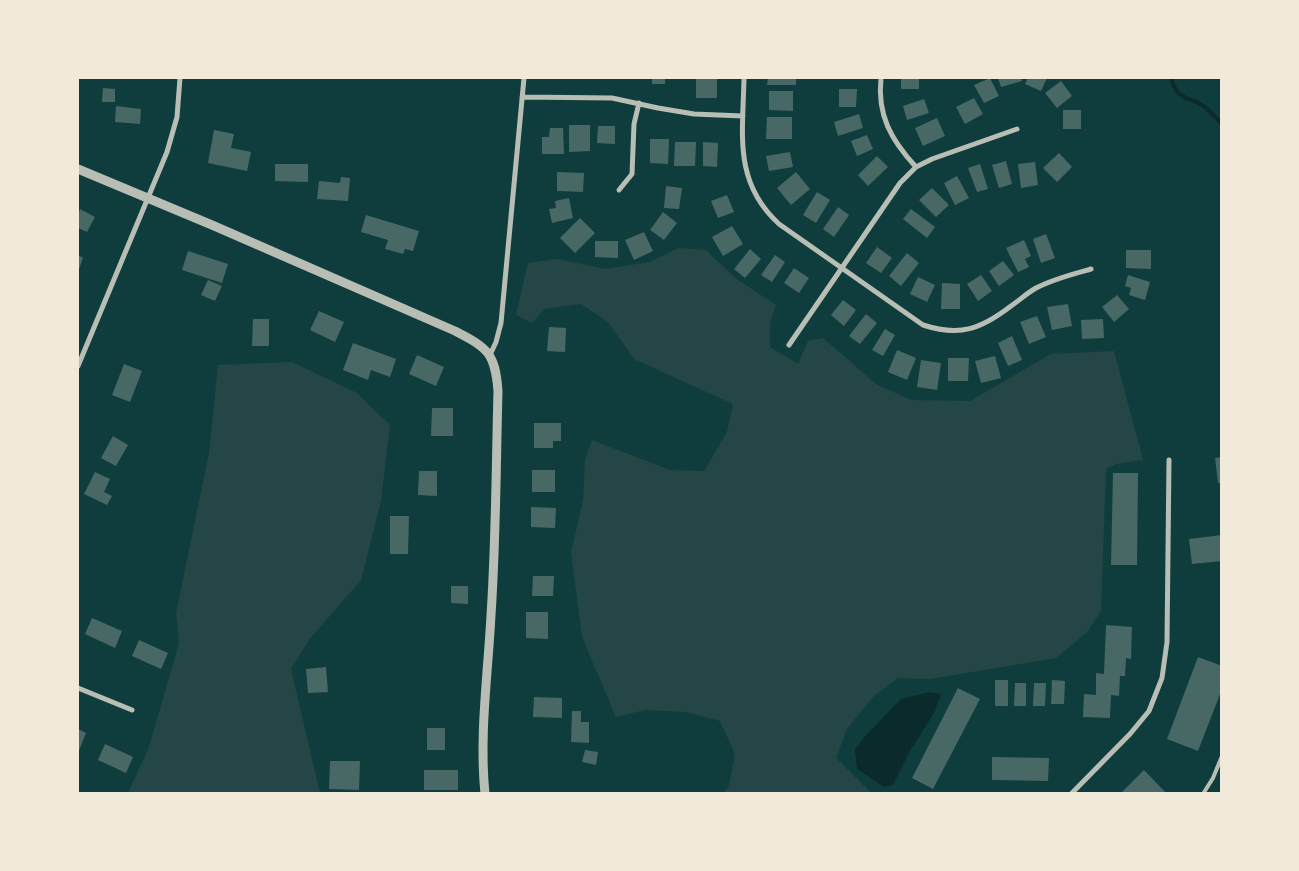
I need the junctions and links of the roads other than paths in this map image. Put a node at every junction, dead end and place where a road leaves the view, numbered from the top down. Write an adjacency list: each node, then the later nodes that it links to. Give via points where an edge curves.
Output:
1 (180, 78): 12 (street, via 173,135)
2 (524, 78): 5 (street)
3 (744, 78): 7 (street)
4 (881, 78): 9 (street, via 880,102 889,130 898,147)
5 (522, 97): 6 (street, via 612,98); 16 (street, via 501,323)
6 (639, 103): 7 (street, via 694,114); 11 (street, via 634,124 632,174)
7 (744, 116): 13 (street, via 744,165 758,200 779,224)
8 (1017, 129): 9 (street)
9 (916, 167): 13 (street, via 900,183)
10 (78, 169): 12 (street)
11 (619, 190)
12 (148, 198): 16 (street, via 455,330); 17 (street)
13 (842, 268): 14 (street, via 923,325 960,331 987,323 1050,281); 15 (street)
14 (1091, 269)
15 (789, 345)
16 (490, 355): 22 (street, via 496,369 498,392 494,555 484,725)
17 (78, 366)
18 (1169, 460): 23 (street, via 1167,642 1162,678 1149,710)
19 (78, 688): 20 (street)
20 (132, 710)
21 (1222, 756): 24 (lane)
22 (485, 794)
23 (1071, 794)
24 (1203, 794)

